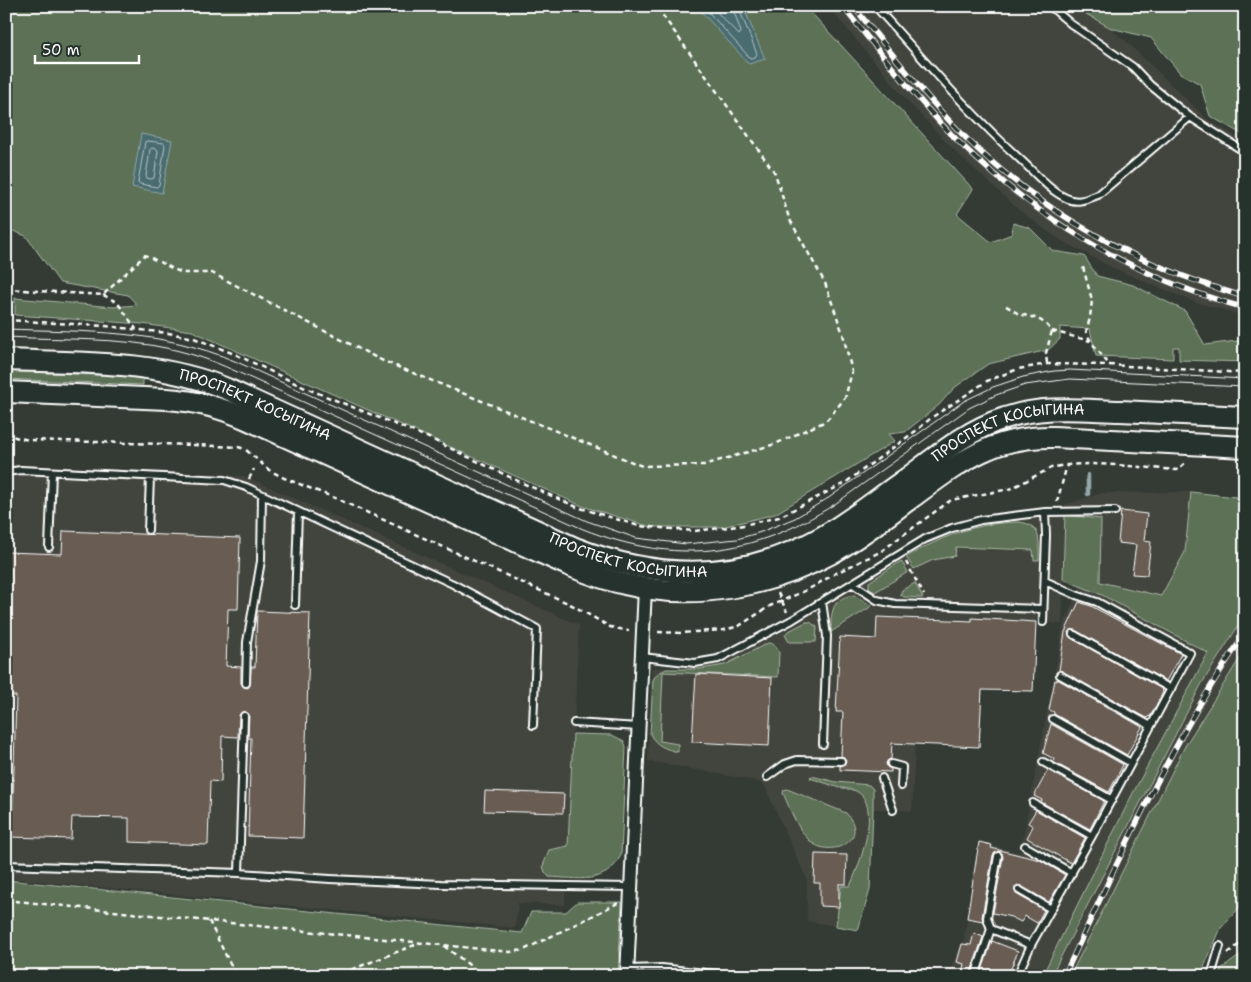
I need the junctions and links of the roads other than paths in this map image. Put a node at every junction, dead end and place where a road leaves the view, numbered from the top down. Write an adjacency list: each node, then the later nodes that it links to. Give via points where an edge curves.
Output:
1 (875, 6): 3 (lane, via 991,133 1066,198 1080,202 1098,195)
2 (1050, 6): 3 (lane, via 1133,67)
3 (1190, 117): 4 (lane)
4 (1245, 152)
5 (6, 360): 7 (main road, ПРОСПЕКТ КОСЫГИНА, via 138,366 194,377 227,389 584,552 658,571 714,571 743,567 797,550 846,522 968,435 1016,414 1055,409)
6 (6, 392): 20 (main road, ПРОСПЕКТ КОСЫГИНА, via 167,398 219,409 568,565 596,576)
7 (1245, 417)
8 (1245, 447): 20 (main road, ПРОСПЕКТ КОСЫГИНА, via 1054,437 1007,442 964,460 857,537 804,567 776,578 716,590)
9 (6, 472): 10 (lane)
10 (52, 472): 11 (lane); 17 (lane)
11 (150, 477): 12 (lane, via 224,480); 16 (lane)
12 (262, 495): 14 (lane); 28 (lane, via 261,561 247,642)
13 (1116, 511): 15 (lane)
14 (298, 512): 22 (lane); 33 (lane, via 453,584 537,628)
15 (1045, 512): 18 (lane); 19 (lane, via 981,520 952,528 925,539)
16 (148, 530)
17 (49, 547)
18 (1045, 581): 23 (lane); 29 (lane, via 1097,602 1190,653)
19 (853, 584): 21 (lane); 23 (lane, via 877,600 895,604)
20 (645, 588): 26 (street)
21 (822, 602): 26 (lane, via 718,659 695,663); 36 (lane, via 827,636)
22 (296, 605)
23 (1043, 610): 24 (lane)
24 (1043, 622)
25 (1072, 634): 29 (lane)
26 (642, 657): 34 (street)
27 (1060, 675): 35 (lane)
28 (246, 683)
29 (1171, 689): 35 (lane)
30 (244, 716): 52 (lane)
31 (1053, 719): 39 (lane)
32 (574, 723): 34 (lane)
33 (533, 725)
34 (639, 726): 54 (street)
35 (1151, 726): 39 (lane)
36 (823, 744)
37 (841, 761): 41 (lane, via 797,760)
38 (1044, 762): 44 (lane)
39 (1131, 763): 44 (lane)
40 (891, 764): 43 (lane, via 902,767)
41 (767, 777)
42 (882, 778): 46 (lane)
43 (901, 786)
44 (1112, 800): 47 (lane)
45 (1033, 803): 47 (lane)
46 (893, 810)
47 (1092, 836): 51 (lane)
48 (1025, 846): 51 (lane)
49 (998, 856): 56 (lane, via 987,918)
50 (6, 865): 52 (lane)
51 (1072, 872): 55 (lane)
52 (239, 873): 54 (lane, via 330,880)
53 (1019, 890): 55 (lane)
54 (631, 892): 59 (street)
55 (1051, 909): 57 (lane)
56 (991, 930): 57 (lane); 64 (lane)
57 (1032, 945): 65 (lane)
58 (1220, 946): 66 (lane)
59 (627, 972): 60 (lane, via 662,968)
60 (686, 974): 61 (lane)
61 (733, 976)
62 (794, 976): 63 (lane)
63 (819, 976)
64 (976, 976)
65 (1017, 976)
66 (1210, 976)

